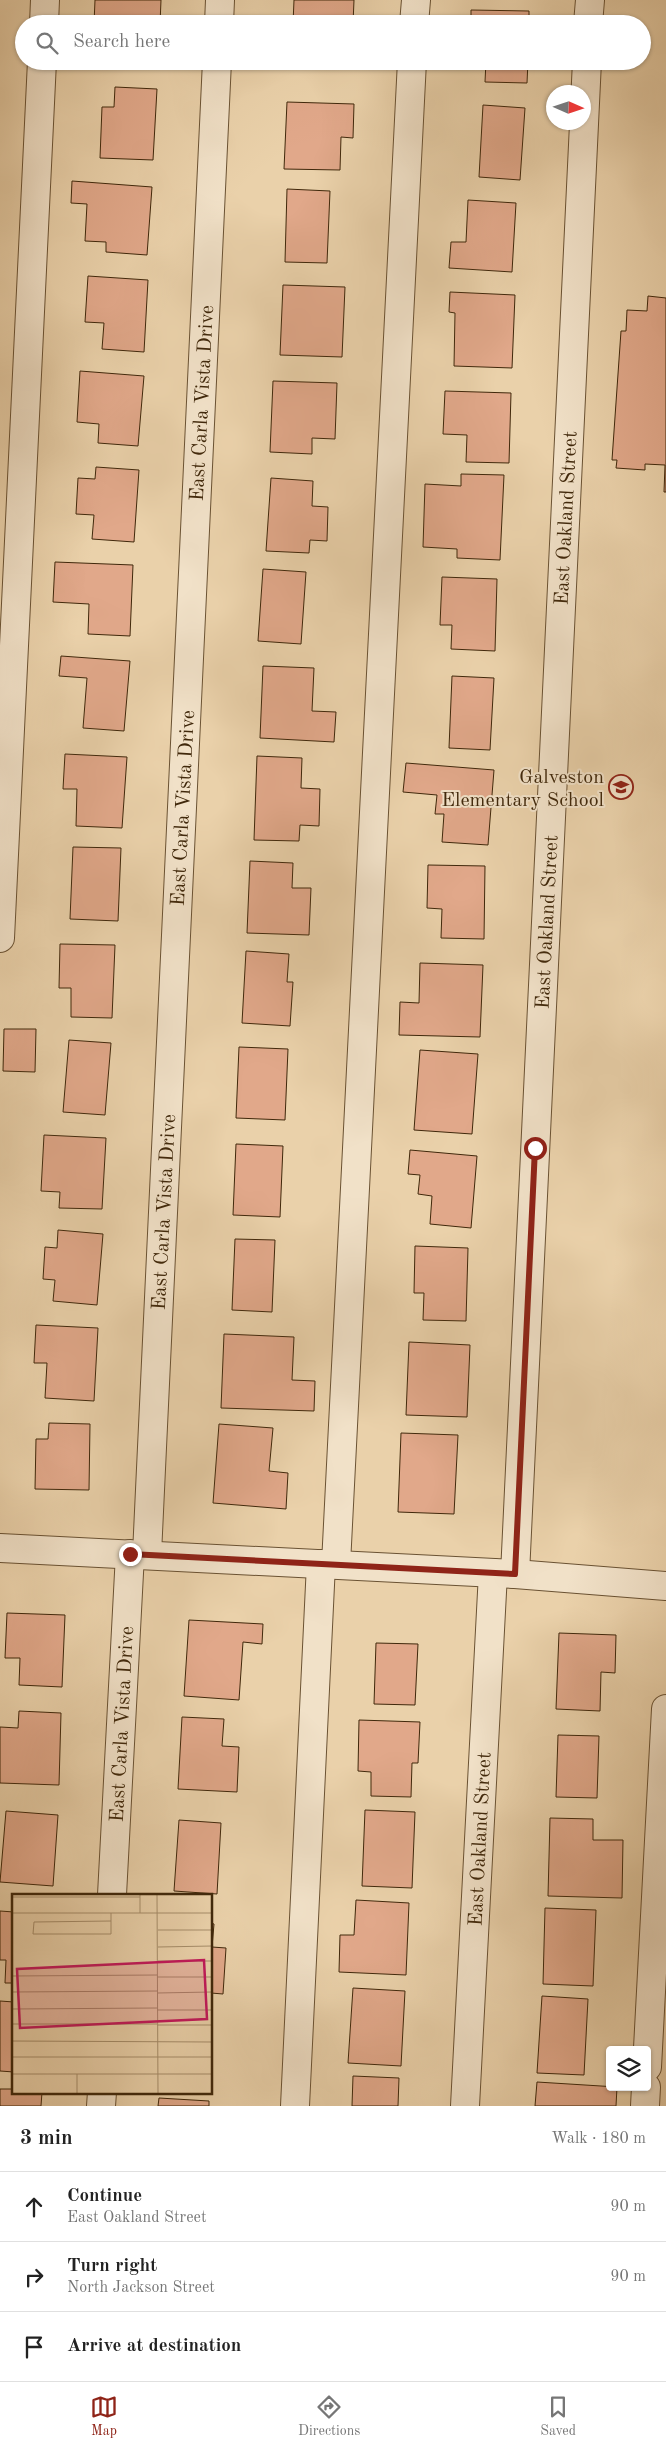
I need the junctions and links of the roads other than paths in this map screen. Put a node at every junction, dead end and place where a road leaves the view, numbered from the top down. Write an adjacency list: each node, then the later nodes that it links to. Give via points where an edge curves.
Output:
1 (45, 0): 5 (street)
2 (220, 0): 6 (street)
3 (416, 0): 7 (street)
4 (590, 0): 8 (street)
5 (44, 15)
6 (219, 15)
7 (415, 15)
8 (589, 15)
9 (42, 70): 13 (street)
10 (217, 70): 15 (street, East Carla Vista Drive)
11 (411, 70): 16 (street)
12 (587, 70): 17 (street, East Oakland Street)
13 (0, 938)
14 (0, 1548): 15 (street)
15 (139, 1554): 16 (street); 20 (street, East Carla Vista Drive)
16 (328, 1564): 17 (street); 23 (street)
17 (504, 1573): 18 (street); 24 (street, East Oakland Street)
18 (666, 1586)
19 (666, 1709): 21 (street)
20 (112, 1894)
21 (648, 2046)
22 (646, 2091): 25 (street)
23 (295, 2106)
24 (465, 2106)
25 (645, 2106)

